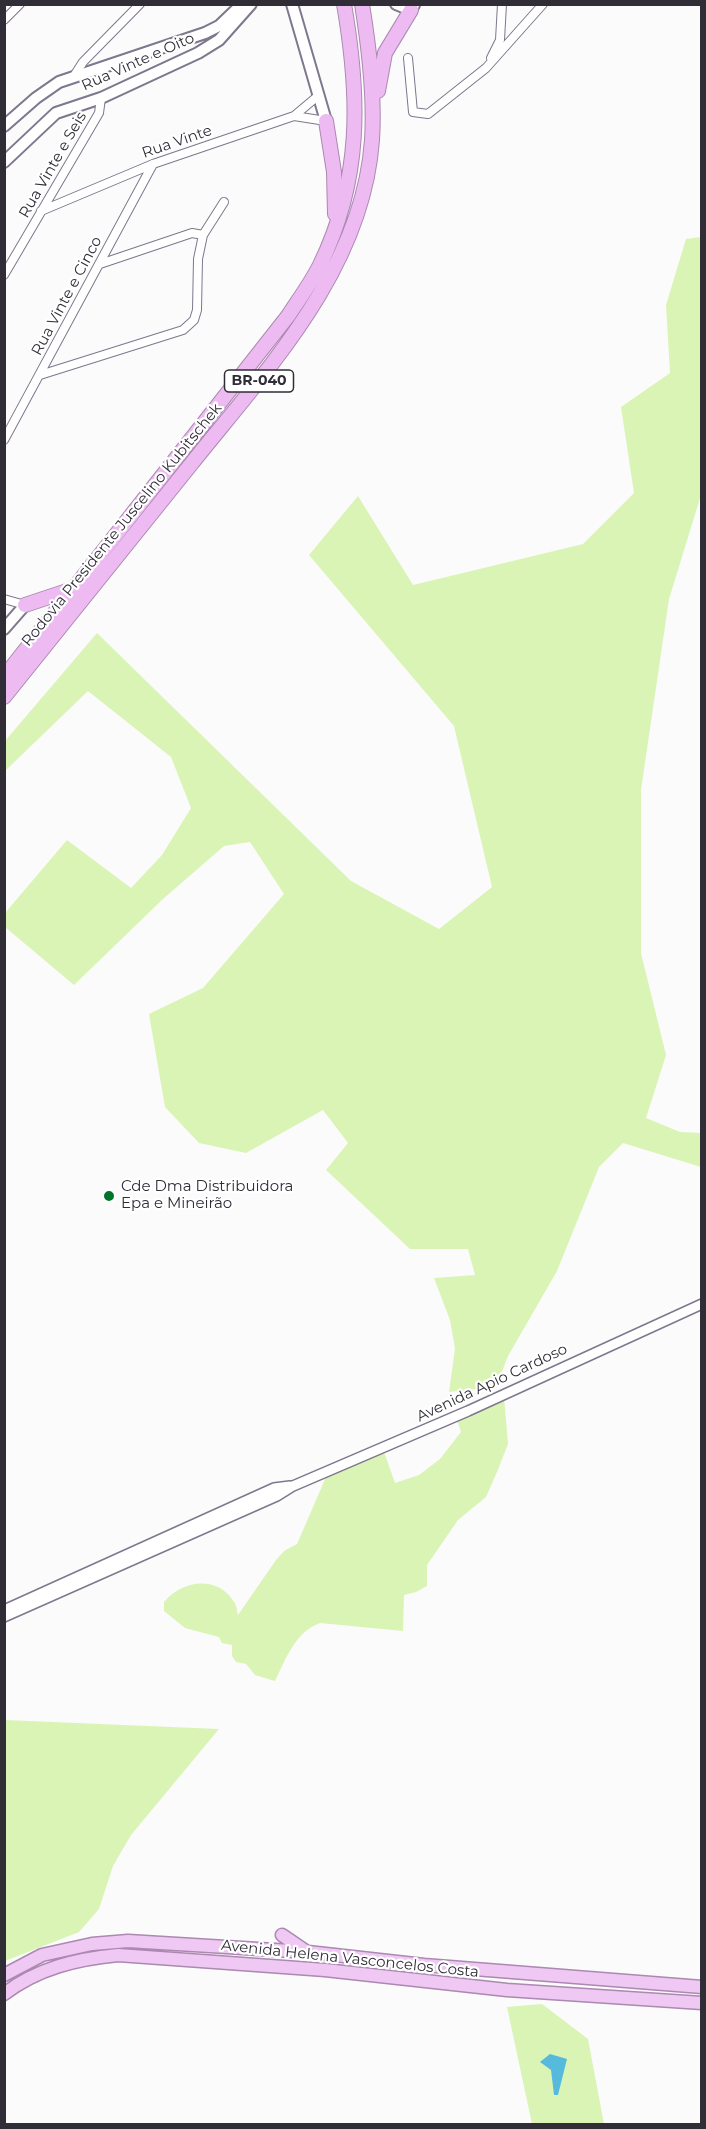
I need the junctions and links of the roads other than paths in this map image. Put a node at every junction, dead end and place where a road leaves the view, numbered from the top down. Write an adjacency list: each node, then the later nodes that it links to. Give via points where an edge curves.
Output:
1 (20, 4): 12 (street)
2 (140, 4): 15 (street)
3 (242, 4): 15 (main road, Rua Vinte e Oito, via 219,26 205,33)
4 (251, 4): 17 (main road, Rua Vinte e Oito, via 219,40)
5 (292, 4): 16 (main road)
6 (344, 4): 26 (highway, Rodovia Presidente Juscelino Kubitschek / BR-040, via 353,52 357,118 352,172)
7 (362, 4): 21 (highway, Rodovia Presidente Juscelino Kubitschek / BR-040, via 372,99)
8 (396, 4): 11 (main road)
9 (502, 4): 14 (street, via 500,40)
10 (543, 4): 14 (street)
11 (413, 7): 21 (highway, via 392,38 380,70)
12 (4, 20)
13 (408, 58): 14 (street, via 413,112 428,114)
14 (486, 68)
15 (74, 76): 20 (main road, Rua Vinte e Oito, via 46,90)
16 (319, 95): 18 (street); 19 (main road)
17 (101, 98): 22 (main road, Rua Vinte e Oito, via 56,113); 25 (street, Rua Vinte e Seis, via 99,113)
18 (294, 116): 19 (street, Rua Vinte); 23 (street, Rua Vinte)
19 (326, 121): 26 (highway, via 334,172)
20 (4, 126)
21 (372, 141): 37 (highway, Rodovia Presidente Juscelino Kubitschek / BR-040, via 365,181 345,243 310,311 238,408)
22 (4, 162)
23 (153, 164): 25 (street, Rua Vinte); 28 (street, Rua Vinte e Cinco)
24 (224, 202): 27 (street)
25 (41, 211): 29 (street, Rua Vinte e Seis)
26 (335, 226): 32 (highway, Rodovia Presidente Juscelino Kubitschek / BR-040, via 320,266 288,316)
27 (203, 235): 28 (street, via 192,233); 30 (street, via 198,259 197,310 194,320 183,330)
28 (100, 264): 30 (street, Rua Vinte e Cinco)
29 (4, 274)
30 (40, 375): 31 (street, Rua Vinte e Cinco)
31 (4, 440)
32 (72, 590): 34 (highway); 36 (highway, Rodovia Presidente Juscelino Kubitschek / BR-040)
33 (4, 599): 34 (street)
34 (25, 605): 35 (main road)
35 (4, 629)
36 (4, 677)
37 (4, 697)
38 (702, 1304): 39 (street, Avenida Apio Cardoso)
39 (293, 1486): 40 (street, Avenida Apio Cardoso, via 274,1488); 41 (street, Avenida Apio Cardoso)
40 (4, 1610)
41 (4, 1617)
42 (282, 1935): 43 (highway)
43 (308, 1952): 44 (highway, Avenida Helena Vasconcelos Costa, via 128,1941 42,1954); 45 (highway, Avenida Helena Vasconcelos Costa)
44 (4, 1975)
45 (702, 1987)
46 (4, 1994): 47 (highway, Avenida Helena Vasconcelos Costa, via 57,1966 118,1955 325,1970 507,1990)
47 (702, 2002)

